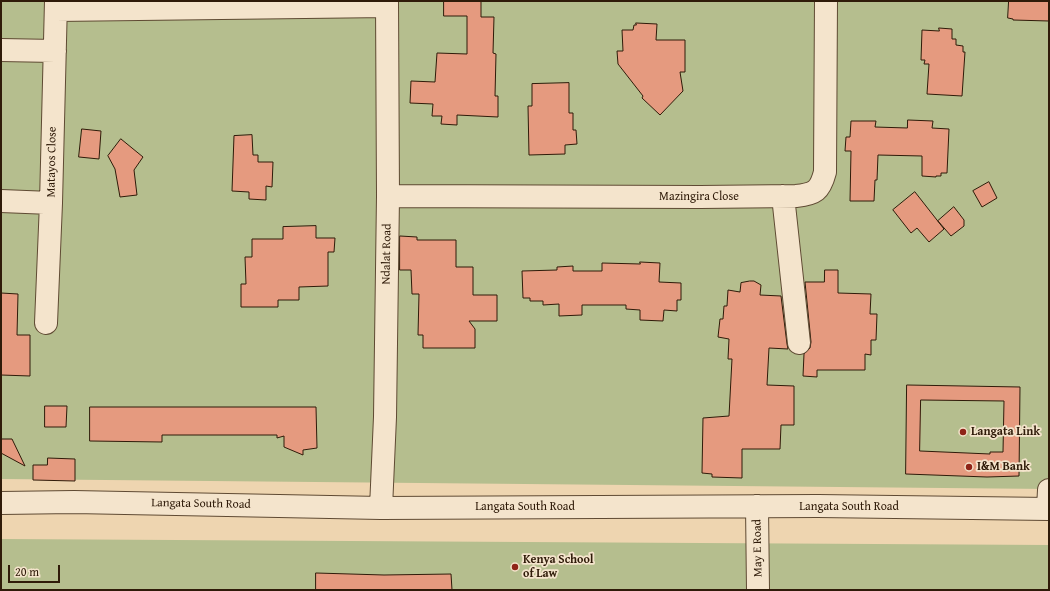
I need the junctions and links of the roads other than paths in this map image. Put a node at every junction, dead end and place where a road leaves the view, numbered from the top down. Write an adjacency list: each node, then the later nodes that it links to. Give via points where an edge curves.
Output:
1 (826, 1): 7 (street, Mazingira Close, via 825,172 816,191 805,195)
2 (387, 3): 3 (street); 6 (street, Ndalat Road)
3 (56, 6): 5 (street, Matayos Close)
4 (1, 50): 5 (street)
5 (55, 50): 9 (street, Matayos Close)
6 (388, 196): 7 (street, Mazingira Close); 15 (street, Ndalat Road)
7 (783, 196): 11 (street)
8 (1, 201): 9 (street)
9 (51, 203): 10 (street, Matayos Close)
10 (46, 323)
11 (799, 343)
12 (1, 503): 15 (street, Langata South Road)
13 (1049, 503): 14 (street, Langata South Road)
14 (757, 506): 15 (street, Langata South Road); 16 (street, May E Road)
15 (381, 508)
16 (758, 590)

